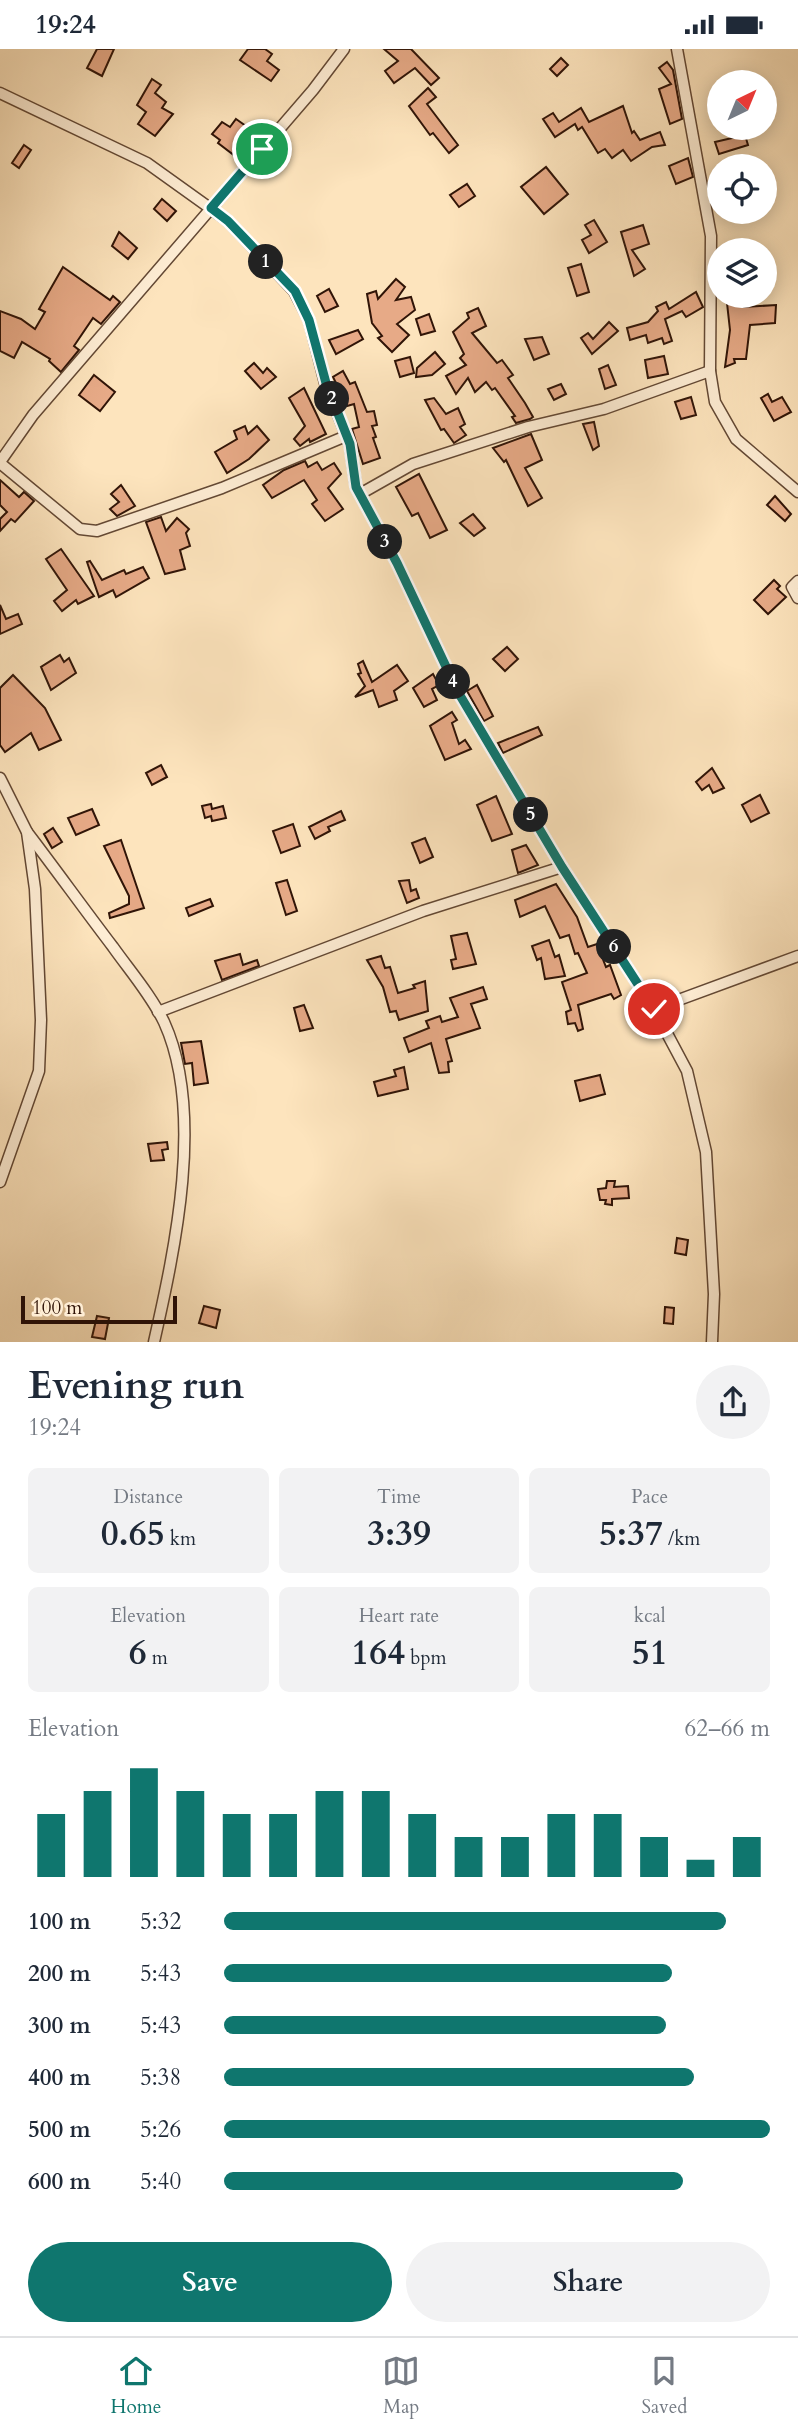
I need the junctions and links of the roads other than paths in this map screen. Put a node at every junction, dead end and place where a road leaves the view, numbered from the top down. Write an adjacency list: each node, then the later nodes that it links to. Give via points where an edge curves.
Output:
1 (344, 49): 4 (street)
2 (677, 49): 5 (street, via 710,236)
3 (0, 93): 4 (street, via 148,163)
4 (211, 208): 6 (street, via 295,291 309,320); 7 (street, via 33,415)
5 (710, 371): 8 (street, via 715,402 736,439); 9 (street, via 604,409 528,427 413,464)
6 (346, 436): 7 (street, via 222,488 97,531 79,529); 9 (street)
7 (0, 462)
8 (798, 492)
9 (359, 494): 14 (street, via 458,692)
10 (798, 581): 11 (street, via 792,587)
11 (798, 597)
12 (0, 778): 13 (street)
13 (27, 831): 17 (street); 18 (street, via 35,889 39,1071)
14 (562, 867): 16 (street); 17 (street, via 424,911)
15 (798, 956): 16 (street)
16 (654, 1009): 20 (street, via 687,1071 706,1152 714,1294)
17 (158, 1012): 19 (street, via 184,1095 173,1260)
18 (0, 1182)
19 (154, 1342)
20 (712, 1342)

